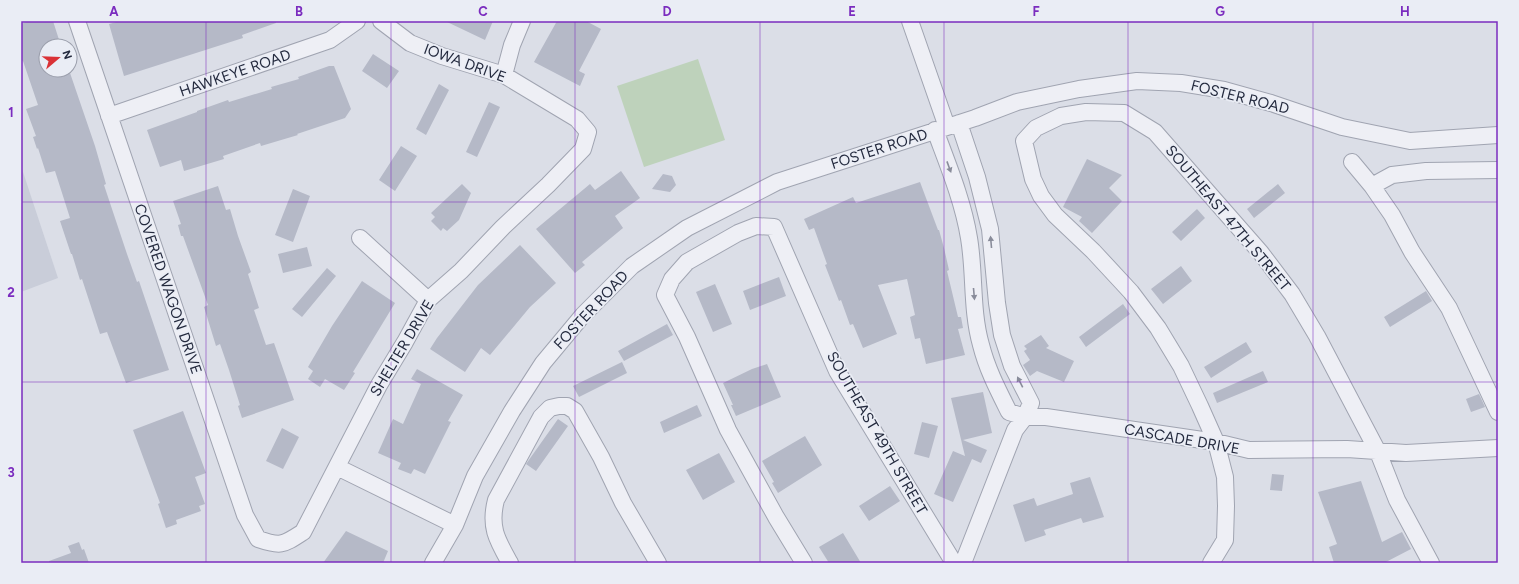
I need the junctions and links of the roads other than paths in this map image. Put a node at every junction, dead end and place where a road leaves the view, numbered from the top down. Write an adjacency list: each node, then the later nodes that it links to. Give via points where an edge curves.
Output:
1 (78, 21): 7 (street, COVERED WAGON DRIVE)
2 (358, 21): 7 (street, HAWKEYE ROAD, via 330,40)
3 (381, 21): 6 (street, IOWA DRIVE, via 410,43)
4 (522, 21): 6 (street)
5 (910, 21): 8 (street)
6 (504, 75): 9 (street, IOWA DRIVE, via 577,119)
7 (109, 116): 23 (street, COVERED WAGON DRIVE, via 245,515 258,539)
8 (947, 127): 10 (street, FOSTER ROAD, via 1017,102 1079,89 1137,81 1181,83 1224,90 1342,127 1410,141); 17 (street, one-way to 8, via 1031,403 1012,366 1002,335 990,229 977,177); 17 (street, one-way to 17, via 956,186 969,238 980,344 990,374 1009,412); 22 (street, FOSTER ROAD, via 777,182 687,228 632,266 583,315 543,363 475,476)
9 (588, 132): 15 (street, SHELTER DRIVE, via 583,149 461,271)
10 (1498, 135)
11 (1352, 162): 13 (street)
12 (1498, 170): 13 (street, via 1426,171 1392,175)
13 (1372, 186): 16 (street, via 1449,308)
14 (360, 238): 15 (street)
15 (428, 300): 21 (street, SHELTER DRIVE, via 379,385)
16 (1498, 412)
17 (1025, 417): 18 (street, CASCADE DRIVE, via 1046,417); 29 (street, via 1015,430)
18 (1216, 442): 20 (street, CASCADE DRIVE, via 1249,450 1347,449); 20 (street, SOUTHEAST 47TH STREET, via 1181,366 1158,328 1130,292 1093,251 1055,215 1041,196 1033,179 1024,141 1036,128 1061,116 1086,112 1124,113 1155,132 1261,253 1292,294); 30 (street, via 1226,477 1225,540)
19 (1498, 448): 20 (street, CASCADE DRIVE, via 1406,454)
20 (1378, 452): 31 (street, SOUTHEAST 47TH STREET, via 1400,505)
21 (337, 467): 22 (street); 23 (street, SHELTER DRIVE, via 303,532 287,542)
22 (454, 525): 24 (street, FOSTER ROAD)
23 (274, 544)
24 (433, 563)
25 (510, 563): 26 (street, via 497,539 493,524 496,500 541,417 550,408 559,406 567,406 575,411)
26 (658, 563)
27 (804, 563): 28 (street, SOUTHEAST 49TH STREET, via 728,430 687,337 665,295 672,279 687,262 738,233 756,226 774,227 838,371)
28 (954, 563)
29 (963, 563)
30 (1211, 563)
31 (1431, 563)

